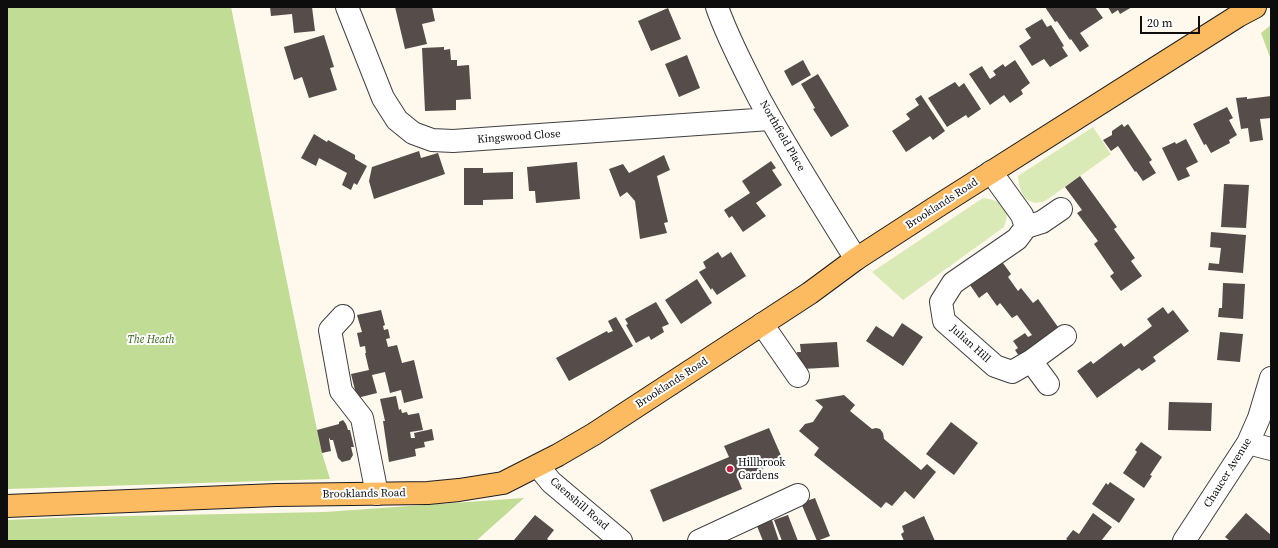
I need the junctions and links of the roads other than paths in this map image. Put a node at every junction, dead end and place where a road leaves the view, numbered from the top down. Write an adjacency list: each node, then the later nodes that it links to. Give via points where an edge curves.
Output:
1 (347, 7): 4 (street, Kingswood Close, via 383,98 397,120 413,133 432,140 453,141)
2 (717, 7): 4 (street, Northfield Place, via 746,73)
3 (1254, 7): 5 (main road, Brooklands Road)
4 (770, 119): 8 (street, Northfield Place)
5 (991, 172): 7 (street, via 1022,216); 8 (main road, Brooklands Road)
6 (1061, 209): 7 (street, Julian Hill)
7 (1034, 224): 12 (street, Julian Hill, via 1017,239 953,283 941,302 944,321 995,366 1012,372)
8 (856, 259): 10 (main road, Brooklands Road)
9 (343, 316): 19 (street, via 330,330 341,391 362,418)
10 (762, 324): 13 (street); 18 (main road, Brooklands Road, via 594,434)
11 (1065, 336): 12 (street, Julian Hill)
12 (1031, 361): 15 (street)
13 (798, 376)
14 (1271, 378): 16 (street, Chaucer Avenue)
15 (1048, 384)
16 (1248, 443): 17 (street); 24 (street, Chaucer Avenue)
17 (1271, 449)
18 (538, 466): 19 (main road, Brooklands Road, via 503,483 428,493); 22 (street, Caenshill Road, via 551,482)
19 (377, 494): 21 (main road, Brooklands Road, via 276,495)
20 (798, 495): 23 (street)
21 (7, 506)
22 (621, 541)
23 (699, 541)
24 (1184, 541)

